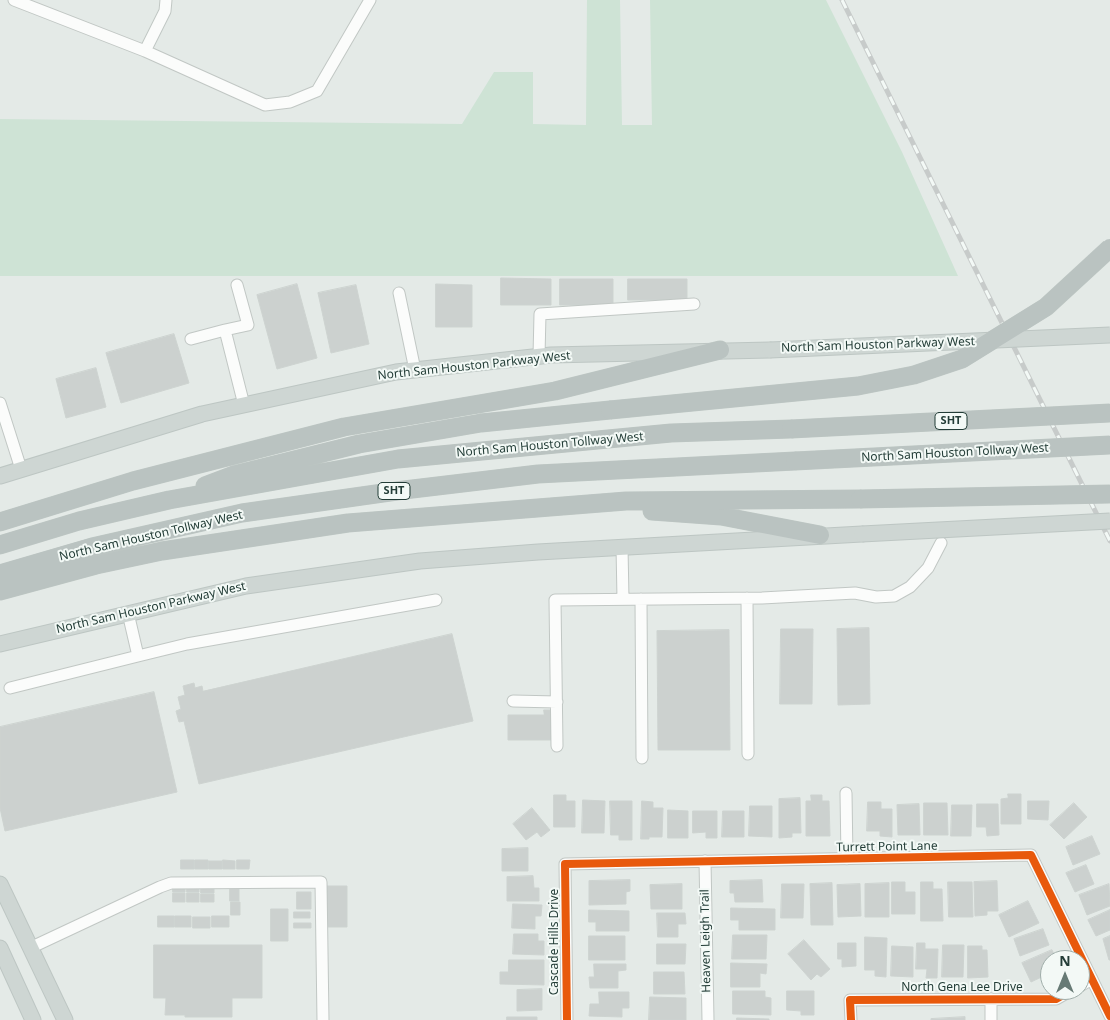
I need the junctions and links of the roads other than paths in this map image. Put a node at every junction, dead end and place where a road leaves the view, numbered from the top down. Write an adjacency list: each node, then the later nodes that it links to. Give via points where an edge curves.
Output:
1 (14, 0): 4 (street)
2 (166, 0): 4 (street, via 165,11)
3 (370, 0): 4 (street, via 317,91 290,102 265,105)
4 (145, 51)
5 (1110, 248): 22 (highway, bridge, via 1046,307 962,359 914,375 858,386 481,424 359,444 234,475)
6 (237, 285): 9 (street, via 248,325)
7 (398, 294): 14 (street)
8 (694, 304): 13 (street, via 540,314)
9 (225, 330): 11 (street); 16 (street)
10 (1110, 335): 12 (main road, North Sam Houston Parkway West, bridge)
11 (191, 339)
12 (720, 350): 13 (main road, North Sam Houston Parkway West); 24 (highway, via 555,391 344,427 133,481)
13 (539, 356): 14 (main road, North Sam Houston Parkway West)
14 (415, 370): 16 (main road, North Sam Houston Parkway West)
15 (0, 402): 19 (street)
16 (244, 405): 19 (main road, North Sam Houston Parkway West, via 202,414)
17 (1110, 413): 22 (highway, North Sam Houston Tollway West / SHT, bridge, via 671,433 398,459)
18 (1110, 445): 30 (highway, North Sam Houston Tollway West / SHT, bridge, via 538,474 242,514 92,547)
19 (22, 470): 20 (main road, North Sam Houston Parkway West)
20 (0, 476)
21 (1110, 494): 26 (highway, bridge, via 626,501 348,523)
22 (169, 500): 28 (highway, North Sam Houston Tollway West / SHT, via 79,521)
23 (1110, 521): 25 (main road, North Sam Houston Parkway West, bridge)
24 (0, 522)
25 (820, 535): 26 (highway, via 721,516 627,509); 29 (main road, North Sam Houston Parkway West)
26 (240, 540): 31 (highway, via 162,551 96,565)
27 (941, 544): 32 (street, via 928,568 910,587 894,596 855,593)
28 (0, 545)
29 (622, 547): 33 (street); 36 (main road, North Sam Houston Parkway West, via 420,561 246,586)
30 (0, 574)
31 (0, 591)
32 (747, 598): 34 (street); 43 (street)
33 (623, 599): 34 (street); 41 (street, via 555,600)
34 (641, 599): 44 (street)
35 (436, 600): 38 (street, via 187,644)
36 (128, 613): 37 (main road, North Sam Houston Parkway West); 38 (street)
37 (0, 644)
38 (138, 656): 39 (street)
39 (10, 688)
40 (512, 701): 41 (street)
41 (557, 702): 42 (street)
42 (557, 746)
43 (748, 754)
44 (642, 758)
45 (846, 793): 46 (street)
46 (847, 859): 47 (street, Turrett Point Lane); 52 (street, Turrett Point Lane, via 1031,855)
47 (705, 861): 48 (street, Turrett Point Lane); 60 (street, Heaven Leigh Trail)
48 (565, 864): 59 (street, Cascade Hills Drive)
49 (0, 884): 50 (main road)
50 (30, 948): 51 (main road); 57 (main road); 58 (street, via 171,883 321,882)
51 (3, 954): 56 (main road)
52 (1092, 979): 55 (street, Turrett Point Lane)
53 (991, 999): 54 (street, North Gena Lee Drive); 61 (street, North Gena Lee Drive, via 850,1000); 62 (street)
54 (1040, 999)
55 (1110, 1016)
56 (33, 1020)
57 (65, 1020)
58 (323, 1020)
59 (567, 1020)
60 (708, 1020)
61 (850, 1020)
62 (991, 1020)

